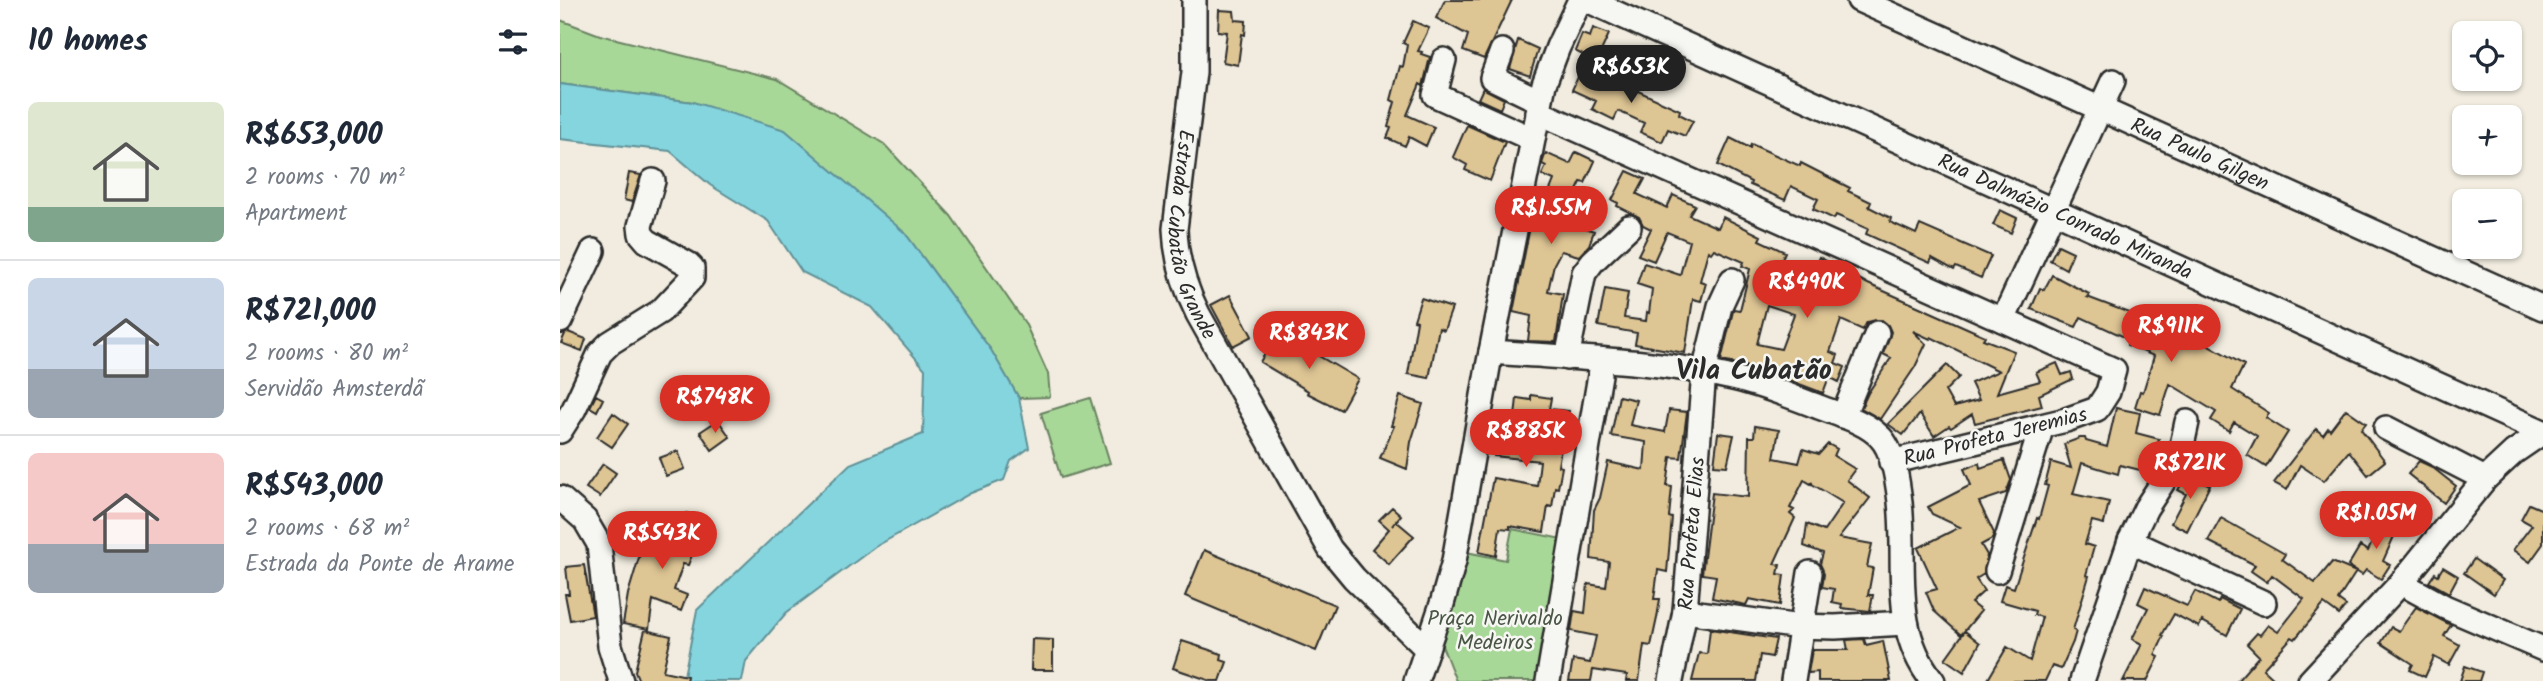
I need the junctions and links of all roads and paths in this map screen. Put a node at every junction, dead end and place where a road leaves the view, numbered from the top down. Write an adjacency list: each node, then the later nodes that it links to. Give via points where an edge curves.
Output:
1 (1194, 0): 41 (street, Estrada Cubatão Grande, via 1194,72 1175,229 1181,277 1330,549)
2 (1580, 0): 8 (street, via 1550,65)
3 (1587, 0): 12 (street, Rua Dalmázio Conrado Miranda)
4 (1859, 0): 9 (street, Rua Paulo Gilgen)
5 (1502, 51): 8 (street, via 1492,78)
6 (1444, 60): 10 (street, via 1435,95)
7 (2113, 81): 9 (street)
8 (1539, 107): 10 (street); 17 (street)
9 (2100, 109): 12 (street); 16 (street, Rua Paulo Gilgen)
10 (1532, 139): 21 (street)
11 (653, 181): 28 (street, via 641,234 688,264 692,278 662,311 600,353)
12 (2053, 211): 17 (street); 29 (street, Rua Dalmázio Conrado Miranda)
13 (1629, 228): 20 (street, via 1584,273)
14 (593, 251): 18 (street)
15 (1732, 280): 23 (street, Rua Profeta Elias, via 1720,306)
16 (2543, 309)
17 (2003, 320): 26 (street, Rua Profeta Jeremias, via 2114,370 2097,409)
18 (560, 321)
19 (1877, 333): 24 (street)
20 (1567, 358): 21 (street, Rua Profeta Jeremias); 23 (street, Rua Profeta Jeremias)
21 (1489, 360): 22 (street, Rua Profeta Jeremias); 41 (street, via 1454,561)
22 (1600, 375): 23 (street, Rua Profeta Jeremias); 45 (street)
23 (1703, 380): 24 (street, Rua Profeta Jeremias, via 1753,383); 30 (street, Rua Profeta Jeremias, via 1833,427); 38 (street, Rua Profeta Elias)
24 (1843, 416): 30 (street, Rua Profeta Jeremias, via 1882,439)
25 (2187, 422): 33 (street, via 2178,458)
26 (2042, 426): 30 (street, Rua Profeta Jeremias); 34 (street)
27 (2386, 428): 31 (street)
28 (560, 431)
29 (2543, 432): 31 (street)
30 (1891, 462): 39 (street, via 1900,503)
31 (2485, 479): 36 (street)
32 (560, 498): 43 (street, via 585,520 598,544 610,646)
33 (2130, 541): 37 (street); 49 (street)
34 (1997, 571)
35 (1810, 573): 40 (street)
36 (2400, 583): 42 (street); 50 (street)
37 (2264, 603)
38 (1685, 611): 40 (street); 46 (street, Rua Profeta Elias)
39 (1905, 623): 40 (street); 48 (street)
40 (1801, 626): 47 (street)
41 (1427, 649): 44 (street)
42 (2543, 649)
43 (621, 681)
44 (1416, 681)
45 (1548, 681)
46 (1671, 681)
47 (1793, 681)
48 (1933, 681)
49 (2082, 681)
50 (2310, 681)

